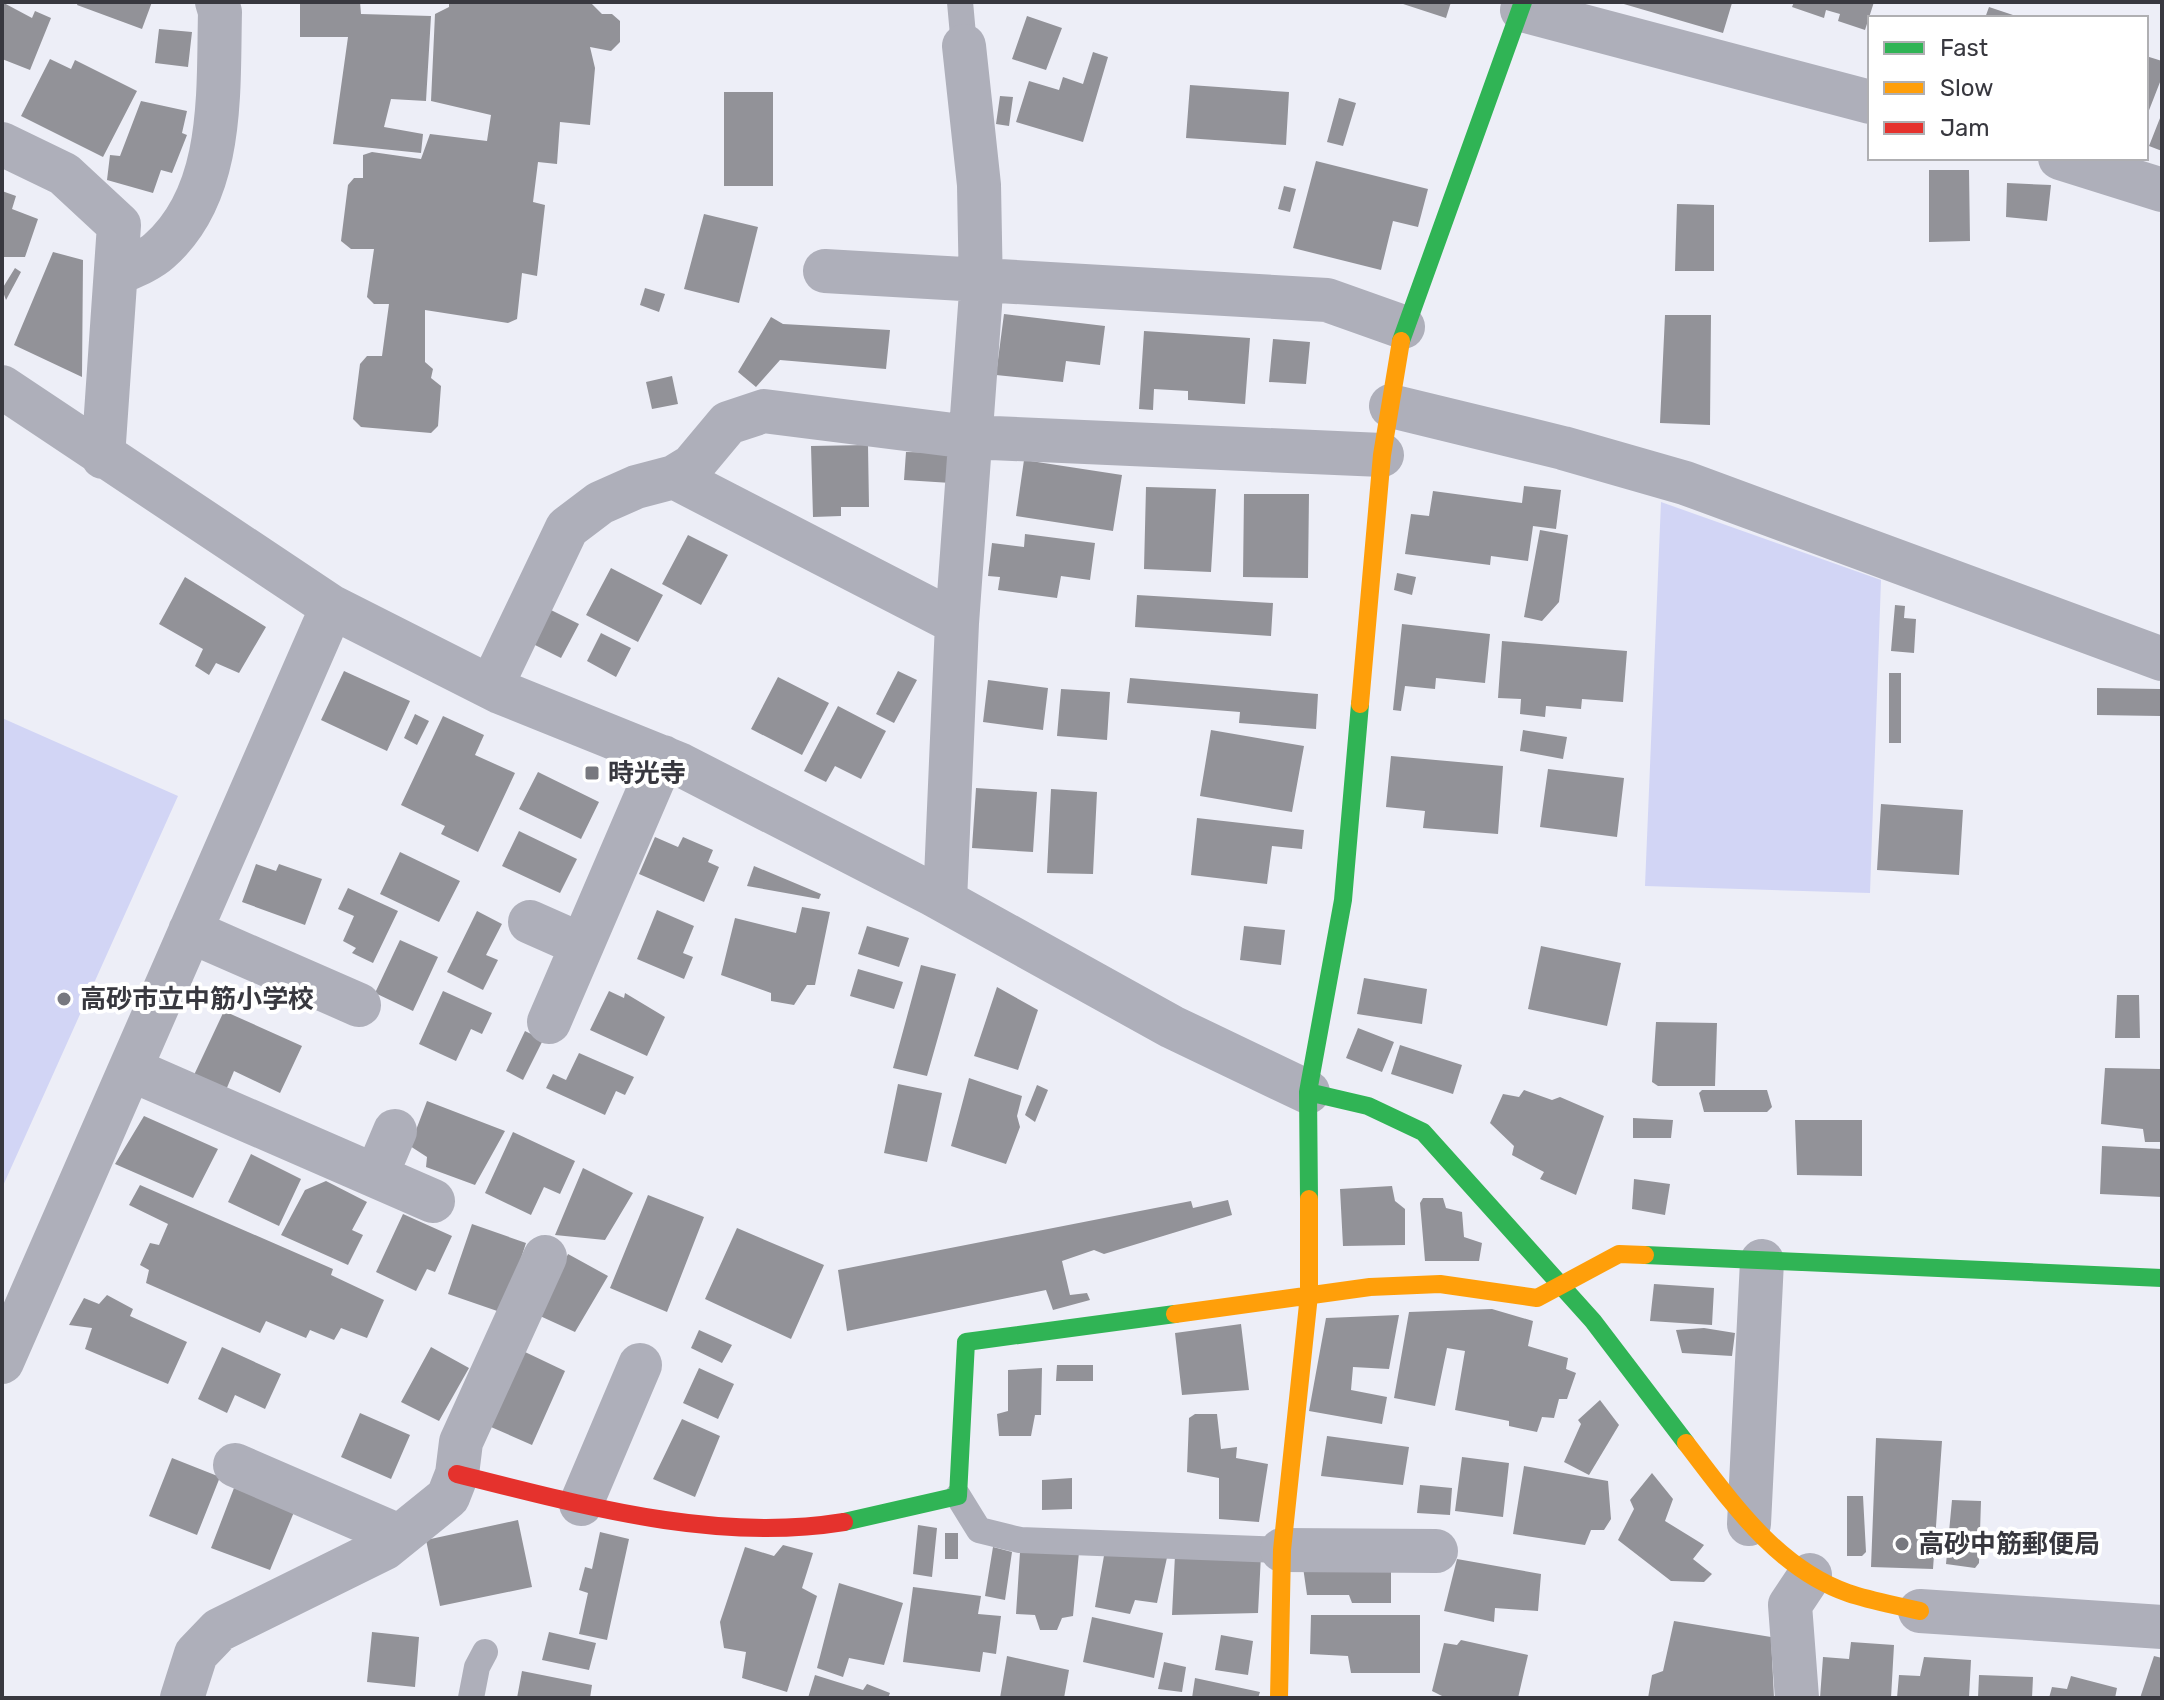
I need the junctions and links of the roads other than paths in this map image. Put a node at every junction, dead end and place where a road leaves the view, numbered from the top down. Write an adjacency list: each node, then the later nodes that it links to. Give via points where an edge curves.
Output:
1 (217, 2): 10 (street, via 218,107 195,208 159,252)
2 (960, 2): 4 (lane)
3 (1522, 6): 5 (street); 12 (street)
4 (964, 46): 11 (street, via 979,185)
5 (1868, 101)
6 (2, 144): 10 (street, via 64,174 119,225)
7 (2066, 160): 8 (street)
8 (2162, 190)
9 (825, 271): 11 (street)
10 (116, 274): 17 (street)
11 (981, 282): 12 (street, via 1327,300); 15 (street)
12 (1403, 327): 14 (street)
13 (2, 387): 17 (street)
14 (1391, 406): 16 (street); 21 (street, via 1685,483)
15 (969, 437): 16 (street); 18 (street, via 764,411 728,423 692,466); 20 (street)
16 (1382, 455): 31 (street, via 1343,900)
17 (103, 457): 19 (street)
18 (674, 477): 20 (street); 22 (street, via 600,503 567,528)
19 (332, 607): 22 (street); 26 (street)
20 (957, 623): 24 (street)
21 (2162, 659)
22 (491, 687): 23 (street)
23 (663, 757): 24 (street); 27 (street)
24 (945, 901): 31 (street, via 1172,1027)
25 (530, 922): 27 (street)
26 (190, 931): 28 (street); 30 (street)
27 (582, 945): 29 (street)
28 (359, 1005)
29 (549, 1022)
30 (130, 1069): 33 (street); 40 (street)
31 (1308, 1092): 38 (street, via 1369,1104 1423,1132); 39 (street)
32 (395, 1131): 33 (street)
33 (376, 1176): 34 (street)
34 (433, 1201)
35 (545, 1257): 43 (street, via 461,1442)
36 (1762, 1261): 37 (street); 38 (street, via 1619,1254); 46 (street)
37 (2162, 1278)
38 (1561, 1285): 39 (street, via 1537,1298 1440,1284); 46 (street)
39 (1309, 1295): 44 (street, via 966,1342); 48 (street)
40 (2, 1362)
41 (640, 1365): 45 (street)
42 (235, 1465): 47 (street)
43 (457, 1474): 45 (street); 47 (street, via 448,1497)
44 (958, 1496): 45 (street, via 878,1517 766,1528); 48 (lane, via 979,1530 1020,1540)
45 (581, 1504)
46 (1749, 1524): 50 (street)
47 (399, 1536): 54 (street, via 385,1548 219,1630 196,1654)
48 (1282, 1550): 49 (street); 56 (street)
49 (1436, 1551)
50 (1810, 1575): 51 (street, via 1847,1593); 57 (street, via 1790,1605)
51 (1920, 1611): 52 (street)
52 (2162, 1627)
53 (485, 1652): 55 (lane)
54 (182, 1698)
55 (471, 1698)
56 (1279, 1698)
57 (1797, 1698)

